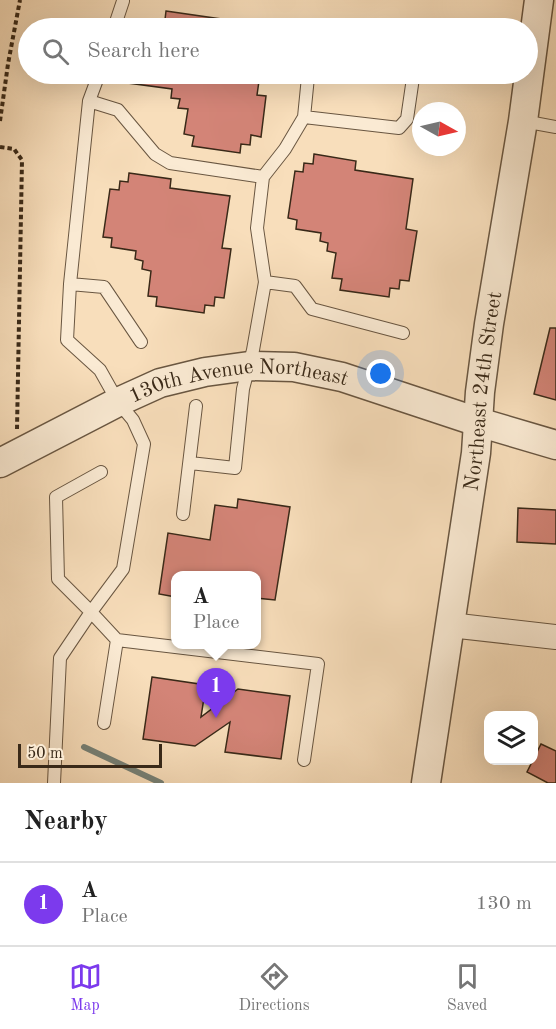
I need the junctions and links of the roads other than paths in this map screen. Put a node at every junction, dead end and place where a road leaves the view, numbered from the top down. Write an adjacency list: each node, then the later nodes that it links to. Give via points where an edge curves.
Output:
1 (539, 0): 4 (street, Northeast 24th Street)
2 (123, 1): 3 (lane)
3 (117, 18)
4 (537, 18)
5 (95, 84): 9 (lane)
6 (307, 84): 10 (lane)
7 (412, 84): 10 (lane, via 407,119 399,128)
8 (529, 84): 11 (street, Northeast 24th Street)
9 (89, 101): 13 (lane, via 118,110 155,154 170,163); 15 (lane)
10 (303, 117): 13 (lane, via 285,149)
11 (524, 121): 12 (lane); 21 (street, Northeast 24th Street, via 489,324)
12 (556, 127)
13 (262, 177): 14 (lane, via 257,228)
14 (265, 282): 16 (lane, via 295,286 312,309); 18 (lane)
15 (70, 284): 17 (lane, via 104,288); 19 (lane, via 67,340 100,370)
16 (403, 333)
17 (141, 342)
18 (249, 366): 19 (street, 130th Avenue Northeast, via 160,383); 21 (street, 130th Avenue Northeast, via 294,368 342,377); 24 (lane, via 243,389 236,468)
19 (118, 402): 23 (street, 130th Avenue Northeast); 27 (lane, via 133,420 144,444 123,569)
20 (196, 406): 24 (lane)
21 (478, 422): 22 (street, 130th Avenue Northeast); 28 (street, Northeast 24th Street)
22 (556, 445)
23 (0, 463)
24 (190, 463): 26 (lane)
25 (101, 472): 27 (lane, via 56,496 58,579)
26 (183, 514)
27 (91, 612): 30 (lane); 35 (lane, via 60,658)
28 (450, 625): 29 (street); 36 (street, Northeast 24th Street)
29 (556, 637)
30 (117, 640): 31 (lane); 33 (lane)
31 (171, 646)
32 (192, 649): 34 (lane, via 318,664)
33 (104, 723)
34 (304, 760)
35 (54, 783)
36 (426, 783)

